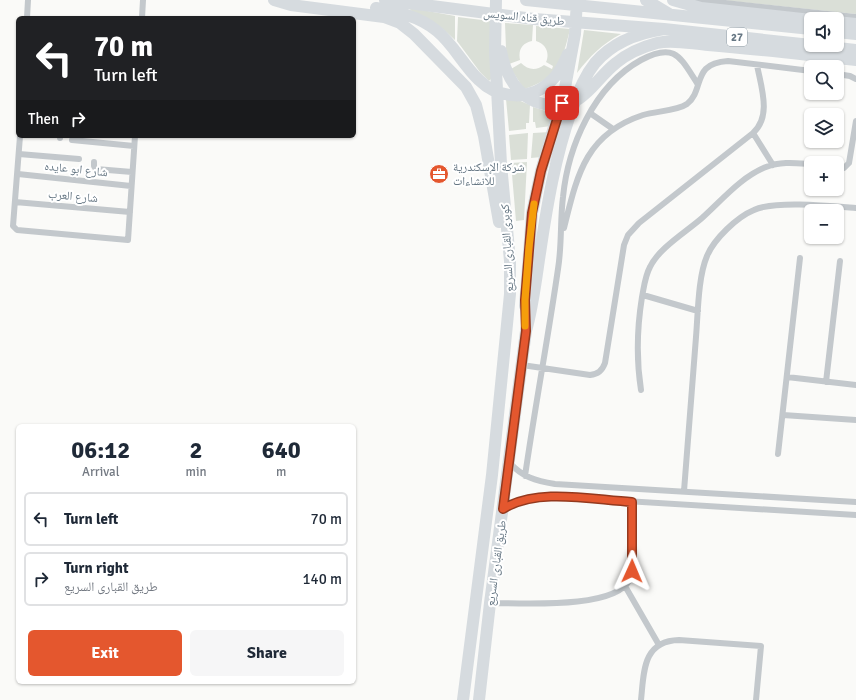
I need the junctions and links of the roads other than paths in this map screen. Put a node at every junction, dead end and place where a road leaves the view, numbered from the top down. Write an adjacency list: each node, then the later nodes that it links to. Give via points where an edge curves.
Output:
1 (28, 0): 13 (street)
2 (143, 0): 14 (street)
3 (274, 0): 76 (highway, via 384,17 400,23 466,87 476,105 489,162 504,263 485,494)
4 (315, 0): 23 (highway, via 398,11 428,24 452,45 486,86 503,94 531,94 553,80 563,65)
5 (385, 0): 20 (highway, طريق قناه السويس, via 534,19)
6 (496, 0): 21 (highway, كوبرى القبارى السريع)
7 (526, 0): 12 (highway, طريق قناه السويس)
8 (577, 0): 23 (highway, كوبرى القبارى السريع)
9 (646, 0): 12 (highway)
10 (673, 0): 16 (highway, via 700,8)
11 (697, 0): 15 (street)
12 (672, 15): 19 (highway, 27)
13 (27, 16)
14 (142, 16)
15 (856, 17)
16 (804, 19)
17 (844, 23): 18 (highway)
18 (856, 24)
19 (804, 28)
20 (664, 29): 25 (highway, 27); 59 (highway, via 642,33 613,47 589,71 579,90 565,128 550,192)
21 (495, 33): 28 (highway, via 512,83 530,99 551,105 579,99 616,63 632,52 659,43 739,47); 76 (highway, كوبرى القبارى السريع, via 510,281 507,334)
22 (844, 33): 24 (highway)
23 (575, 34): 59 (highway, كوبرى القبارى السريع, via 564,93 536,194 525,300)
24 (856, 34)
25 (804, 44)
26 (844, 49): 27 (highway, 27)
27 (856, 50)
28 (856, 60)
29 (757, 64): 30 (street); 33 (street, via 719,62 707,69); 37 (street, via 764,113 759,126)
30 (804, 70)
31 (844, 75): 32 (street)
32 (856, 79)
33 (697, 83): 34 (street, via 675,53 652,55 637,62 616,80); 36 (street, via 693,96 682,107 642,115)
34 (590, 113): 36 (street); 54 (street, via 578,137 566,175 562,198)
35 (856, 122): 47 (street, via 849,163)
36 (613, 129): 54 (street, via 595,147 581,168 565,228)
37 (752, 133): 46 (street); 61 (street, via 639,223 628,235 624,245 602,369 590,375)
38 (20, 138): 42 (street)
39 (135, 138): 41 (street)
40 (72, 140): 41 (street)
41 (134, 146): 48 (street)
42 (19, 154): 43 (street); 49 (street)
43 (79, 159)
44 (94, 162): 48 (street, via 96,169)
45 (804, 163): 46 (street, via 788,162)
46 (773, 165): 57 (street, via 747,178 662,251 650,267)
47 (844, 168)
48 (132, 172): 50 (street)
49 (18, 174): 50 (street, شارع ابو عايده); 51 (street)
50 (131, 186): 53 (street)
51 (15, 202): 53 (street, شارع العرب); 53 (street, via 13,226 17,230 128,240)
52 (856, 208): 58 (street, via 770,205 748,213 720,237 707,255)
53 (130, 212)
54 (562, 230): 61 (street)
55 (800, 258): 62 (street)
56 (840, 261): 63 (street)
57 (643, 295): 58 (street); 65 (street, via 637,345)
58 (698, 311): 71 (street)
59 (526, 331): 60 (highway, طريق القبارى السريع)
60 (522, 365): 61 (street); 69 (highway, طريق القبارى السريع)
61 (542, 368): 70 (street)
62 (787, 377): 63 (street); 66 (street)
63 (826, 382): 64 (street)
64 (856, 385)
65 (641, 390)
66 (783, 415): 67 (street); 68 (street)
67 (856, 420)
68 (778, 454)
69 (509, 462): 70 (street); 74 (highway, طريق القبارى السريع)
70 (525, 476): 71 (street, via 555,484)
71 (684, 491): 73 (street)
72 (632, 502): 74 (street, via 533,498); 75 (street); 77 (street, via 632,571)
73 (856, 502)
74 (503, 509): 78 (highway, طريق القبارى السريع)
75 (856, 515)
76 (486, 520): 80 (highway, طريق القبارى السريع)
77 (625, 586): 78 (street, via 614,593 570,602); 79 (street)
78 (490, 603): 81 (highway, طريق القبارى السريع)
79 (659, 645): 82 (street, via 645,663); 83 (street, via 670,640 679,640 761,646)
80 (463, 700)
81 (479, 700)
82 (641, 700)
83 (756, 700)

